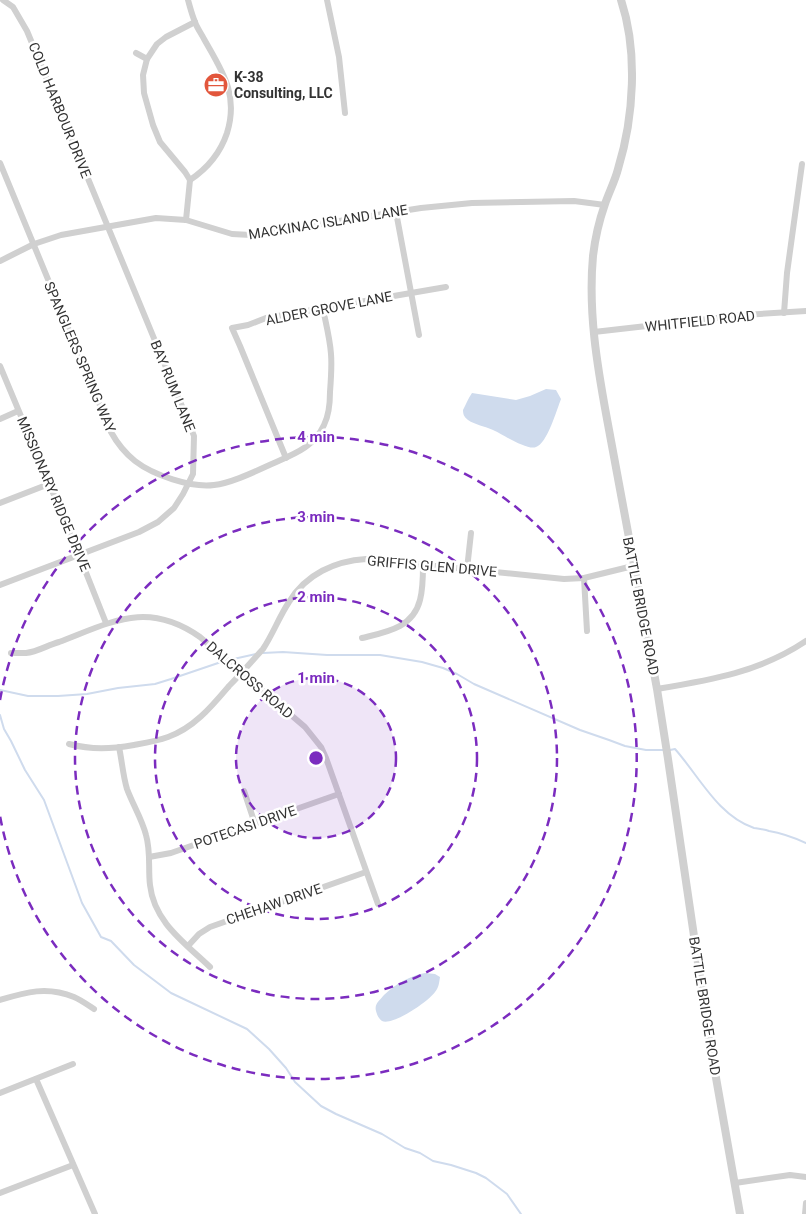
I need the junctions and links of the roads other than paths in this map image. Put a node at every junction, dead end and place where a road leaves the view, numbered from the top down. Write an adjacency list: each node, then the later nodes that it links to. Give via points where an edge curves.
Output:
1 (3, 0): 15 (street, COLD HARBOUR DRIVE, via 13,8 28,31)
2 (188, 0): 5 (street)
3 (327, 0): 8 (street, via 340,57)
4 (621, 0): 12 (street, BATTLE BRIDGE ROAD, via 630,46 631,97 618,169)
5 (195, 22): 7 (street, via 166,37); 11 (street, via 222,71 231,103 230,123 215,157)
6 (136, 53): 7 (street)
7 (147, 59): 11 (street, via 143,75 144,93 153,125 160,142)
8 (345, 113)
9 (0, 163): 16 (street, SPANGLERS SPRING WAY)
10 (802, 164): 22 (street)
11 (190, 180): 14 (street)
12 (605, 205): 13 (street, MACKINAC ISLAND LANE, via 574,201 482,203); 23 (street, BATTLE BRIDGE ROAD, via 597,230 594,256)
13 (396, 212): 14 (street, MACKINAC ISLAND LANE, via 251,236 232,234); 19 (street)
14 (186, 220): 15 (street, MACKINAC ISLAND LANE, via 156,218)
15 (108, 226): 16 (street, MACKINAC ISLAND LANE); 30 (street, BAY RUM LANE, via 194,436 193,474)
16 (34, 244): 17 (street, MACKINAC ISLAND LANE); 30 (street, SPANGLERS SPRING WAY, via 114,439 140,464)
17 (0, 260)
18 (446, 287): 19 (street, ALDER GROVE LANE)
19 (411, 293): 20 (street, ALDER GROVE LANE); 24 (street)
20 (323, 309): 28 (street, SPANGLERS SPRING WAY, via 332,354 329,408 322,430 310,444); 28 (street, ALDER GROVE LANE, via 266,318 232,328)
21 (806, 311): 22 (street, WHITFIELD ROAD)
22 (784, 313): 23 (street, WHITFIELD ROAD)
23 (594, 332): 35 (street, BATTLE BRIDGE ROAD)
24 (419, 335)
25 (0, 366): 26 (street, MISSIONARY RIDGE DRIVE)
26 (18, 411): 27 (street); 29 (street, MISSIONARY RIDGE DRIVE)
27 (0, 419)
28 (286, 458): 30 (street, SPANGLERS SPRING WAY, via 223,484)
29 (48, 484): 31 (street); 33 (street, MISSIONARY RIDGE DRIVE)
30 (187, 484): 33 (street, BAY RUM LANE, via 174,508 153,525)
31 (0, 502)
32 (471, 533): 36 (street)
33 (79, 555): 38 (street, BAY RUM LANE); 39 (street, MISSIONARY RIDGE DRIVE)
34 (423, 565): 36 (street, GRIFFIS GLEN DRIVE); 41 (street, via 420,600 412,617 396,629); 44 (street, GRIFFIS GLEN DRIVE, via 366,559 343,562 323,570 293,595 266,644)
35 (633, 566): 37 (street, GRIFFIS GLEN DRIVE); 45 (street, BATTLE BRIDGE ROAD)
36 (467, 569): 37 (street, GRIFFIS GLEN DRIVE)
37 (584, 578): 40 (street)
38 (0, 585)
39 (106, 623): 43 (street, DALCROSS ROAD, via 27,653); 44 (street, DALCROSS ROAD, via 145,616 179,624 200,636)
40 (587, 631)
41 (362, 638)
42 (806, 640): 45 (street, via 743,672)
43 (11, 653)
44 (242, 672): 47 (street, GRIFFIS GLEN DRIVE, via 205,714 184,730 168,738); 49 (street, DALCROSS ROAD, via 305,727 321,746)
45 (657, 689): 63 (street, BATTLE BRIDGE ROAD, via 709,1038)
46 (69, 744): 47 (street, GRIFFIS GLEN DRIVE, via 96,749)
47 (120, 747): 51 (street, via 124,778 144,828)
48 (244, 791): 50 (street)
49 (339, 794): 50 (street, POTECASI DRIVE); 52 (street, DALCROSS ROAD)
50 (255, 824): 51 (street, POTECASI DRIVE, via 171,853)
51 (149, 857): 54 (street, via 150,888 156,908 167,926)
52 (366, 872): 53 (street, DALCROSS ROAD); 54 (street, CHEHAW DRIVE, via 210,927)
53 (378, 904)
54 (188, 946): 55 (street)
55 (210, 967)
56 (0, 1000): 57 (street, via 32,991 50,990 74,997)
57 (94, 1008)
58 (73, 1064): 59 (street)
59 (36, 1079): 60 (street); 61 (street)
60 (0, 1093)
61 (73, 1165): 64 (street); 66 (street)
62 (806, 1177): 63 (street, via 790,1175)
63 (735, 1183): 67 (street, BATTLE BRIDGE ROAD)
64 (0, 1193)
65 (806, 1203): 68 (street)
66 (94, 1214)
67 (740, 1214)
68 (804, 1214)

